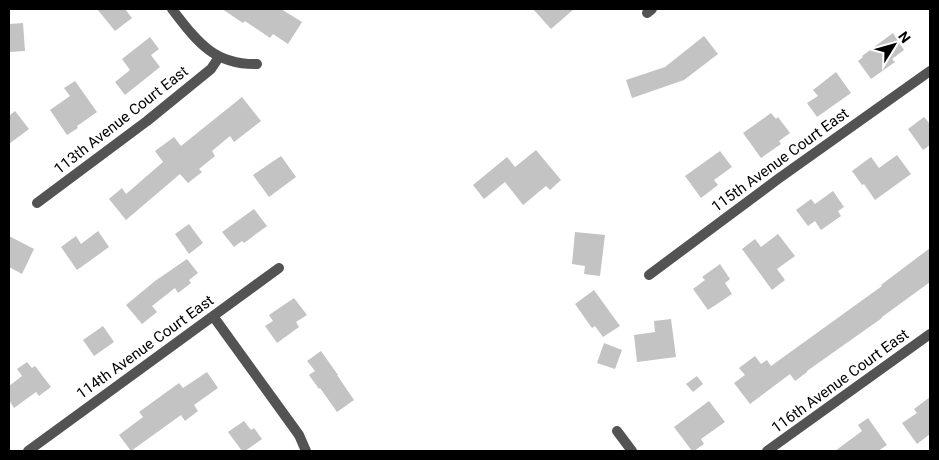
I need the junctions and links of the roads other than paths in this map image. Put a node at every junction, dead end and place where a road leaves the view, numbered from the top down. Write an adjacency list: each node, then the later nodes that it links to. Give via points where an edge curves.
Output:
1 (172, 9): 2 (street, via 195,38)
2 (219, 57): 3 (street); 5 (street, 113th Avenue Court East, via 211,69 147,121)
3 (257, 64)
4 (930, 70): 7 (street, 115th Avenue Court East)
5 (37, 203)
6 (279, 268): 8 (street, 114th Avenue Court East)
7 (649, 275)
8 (213, 316): 11 (street, 114th Avenue Court East); 12 (street, via 299,435)
9 (930, 334): 14 (street, 116th Avenue Court East)
10 (617, 431): 13 (street)
11 (28, 451)
12 (306, 451)
13 (632, 451)
14 (767, 451)

